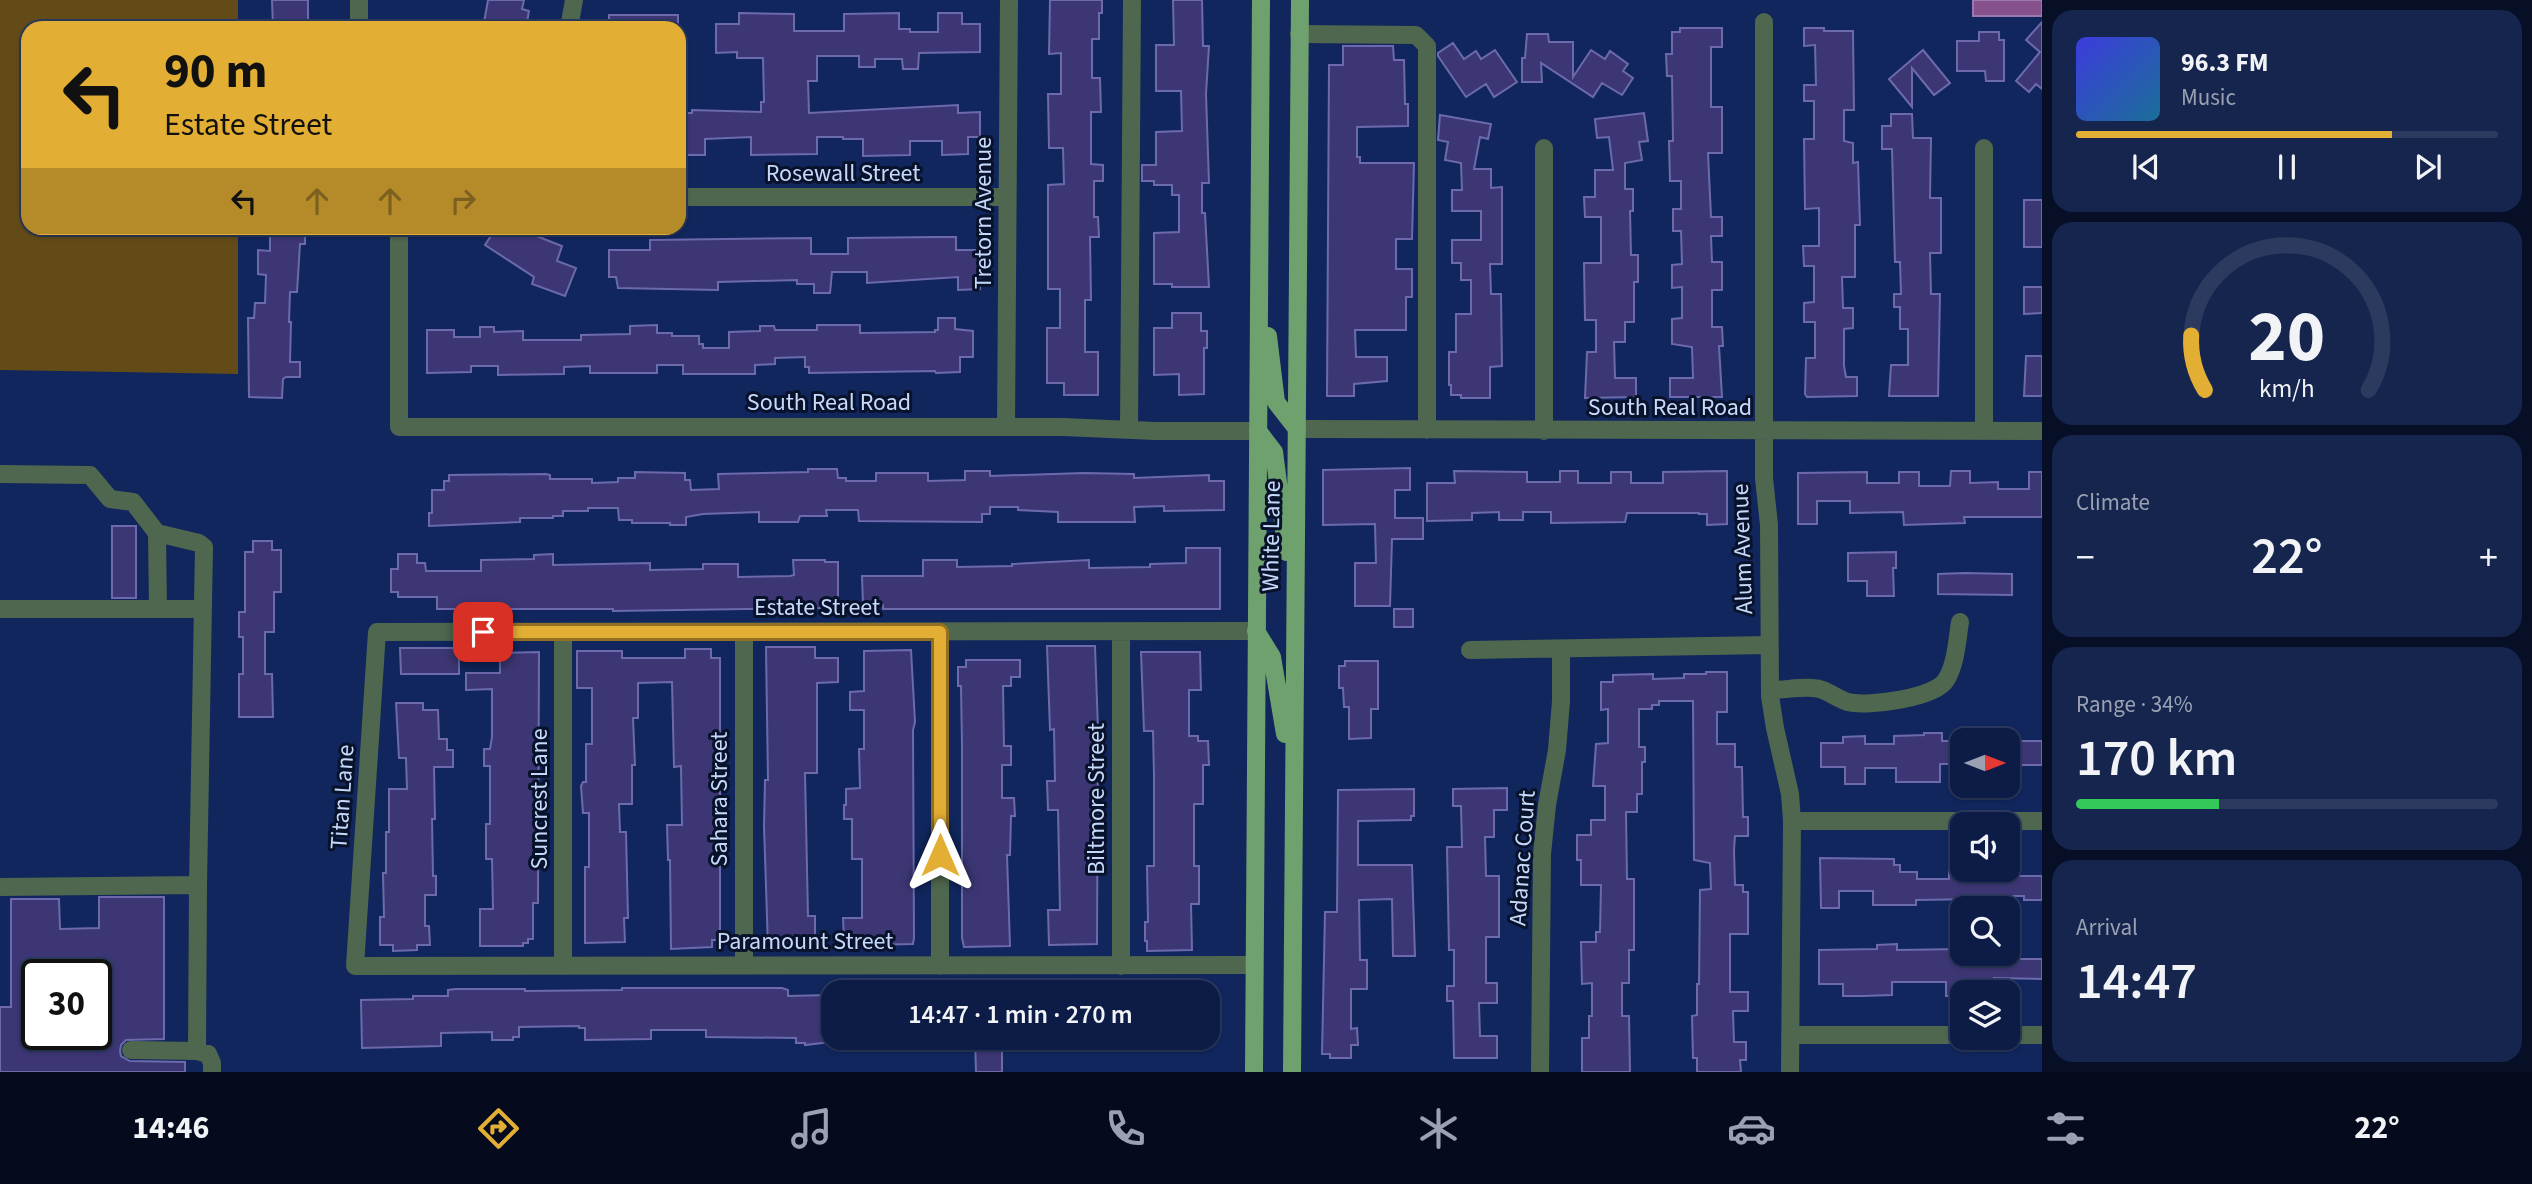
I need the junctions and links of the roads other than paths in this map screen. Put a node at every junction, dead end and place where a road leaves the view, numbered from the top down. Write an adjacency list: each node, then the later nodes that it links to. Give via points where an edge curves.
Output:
1 (359, 0): 7 (street)
2 (574, 0): 8 (street)
3 (1009, 0): 14 (street, Tretorn Avenue)
4 (1132, 0): 18 (street)
5 (1261, 0): 16 (main road, White Lane)
6 (1300, 0): 10 (main road, White Lane)
7 (359, 21)
8 (570, 21)
9 (1764, 22): 23 (street, Alum Avenue)
10 (1299, 34): 19 (main road, White Lane); 21 (street, via 1416,35 1427,46)
11 (1544, 148): 22 (street)
12 (1984, 148): 24 (street)
13 (686, 197): 14 (street, Rosewall Street)
14 (1007, 197): 17 (street, Tretorn Avenue)
15 (399, 235): 17 (street, South Real Road, via 399,426)
16 (1259, 263): 19 (main road, via 1276,402); 20 (main road, White Lane)
17 (1006, 426): 18 (street, South Real Road)
18 (1129, 429): 20 (street, South Real Road)
19 (1297, 429): 21 (street, South Real Road); 31 (main road, White Lane)
20 (1258, 430): 31 (main road, via 1274,452); 33 (main road, White Lane)
21 (1427, 430): 22 (street, South Real Road)
22 (1544, 431): 23 (street, South Real Road)
23 (1764, 431): 24 (street, South Real Road); 39 (street, Alum Avenue)
24 (1984, 431): 25 (street, South Real Road)
25 (2042, 431)
26 (0, 474): 27 (street, via 90,475 110,499 133,502)
27 (157, 533): 29 (street); 30 (street, via 204,547)
28 (0, 609): 29 (street)
29 (158, 609): 30 (street)
30 (204, 609): 46 (street)
31 (1294, 615): 43 (main road, White Lane)
32 (1960, 622): 42 (street, via 1951,669 1939,688 1929,692 1868,705 1842,701 1817,688)
33 (1256, 631): 38 (street, Estate Street); 43 (main road, via 1272,657); 48 (main road, White Lane)
34 (377, 632): 35 (street, Estate Street); 49 (street, Titan Lane)
35 (563, 632): 36 (street, Estate Street); 50 (street, Suncrest Lane)
36 (744, 632): 37 (street, Estate Street); 51 (street, Sahara Street)
37 (940, 632): 38 (street, Estate Street); 52 (street)
38 (1121, 632): 53 (street, Biltmore Street)
39 (1769, 645): 40 (street); 42 (street, Alum Avenue)
40 (1562, 649): 41 (street); 63 (street, Adanac Court, via 1558,738 1542,854)
41 (1470, 650)
42 (1770, 690): 44 (street, Alum Avenue)
43 (1293, 779): 62 (main road, White Lane)
44 (1792, 821): 45 (street); 54 (street, Alum Avenue)
45 (2042, 821)
46 (198, 885): 47 (street); 59 (street)
47 (0, 887)
48 (1254, 965): 53 (street, Paramount Street); 61 (main road, White Lane)
49 (355, 966): 50 (street, Paramount Street)
50 (563, 966): 51 (street, Paramount Street)
51 (744, 966): 52 (street, Paramount Street)
52 (940, 966): 53 (street, Paramount Street)
53 (1121, 966)
54 (1790, 1035): 55 (street); 64 (street, Alum Avenue)
55 (1950, 1035)
56 (2020, 1035): 57 (street)
57 (2042, 1035)
58 (131, 1050): 59 (street)
59 (197, 1051): 60 (street, via 208,1054)
60 (212, 1072)
61 (1257, 1072)
62 (1292, 1072)
63 (1540, 1072)
64 (1790, 1072)

